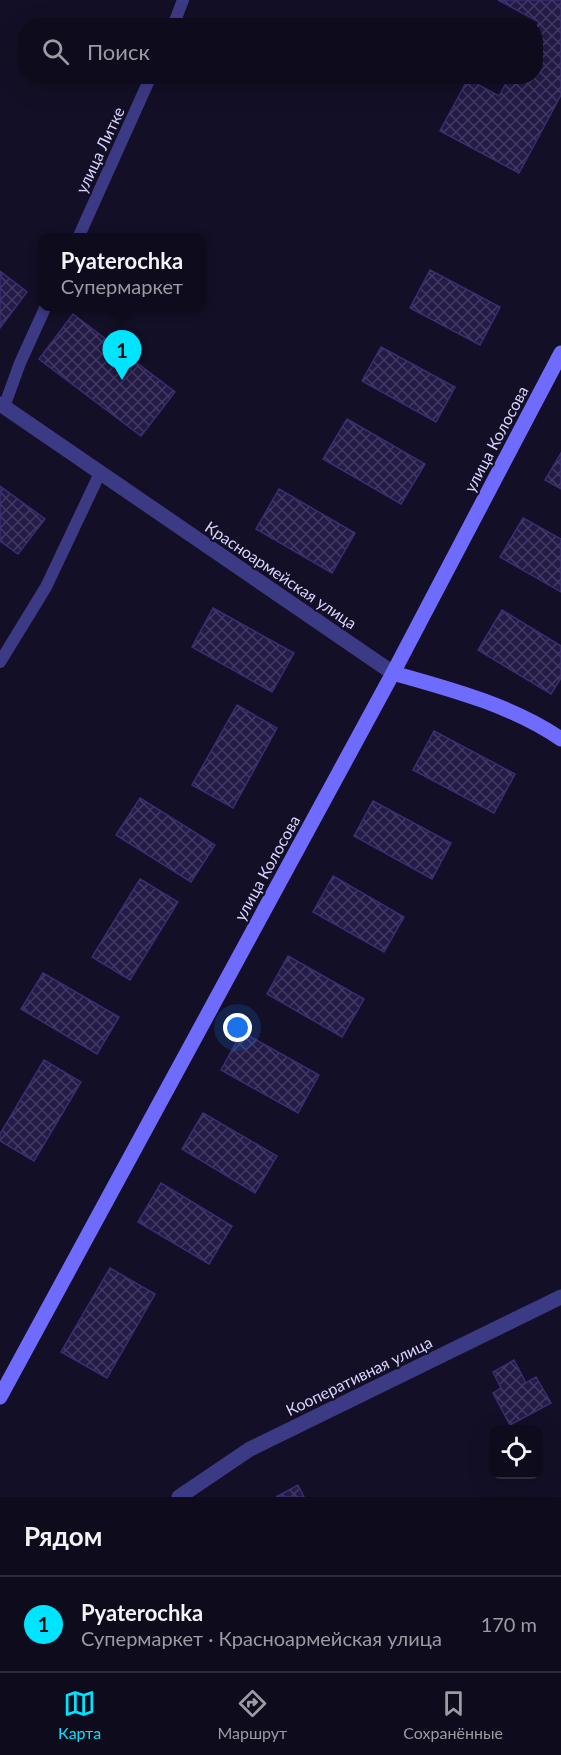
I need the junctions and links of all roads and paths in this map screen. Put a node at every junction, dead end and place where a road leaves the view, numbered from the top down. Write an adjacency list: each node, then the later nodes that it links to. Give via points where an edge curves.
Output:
1 (183, 0): 2 (lane)
2 (176, 18)
3 (147, 84): 4 (lane, улица Литке)
4 (80, 233)
5 (44, 311): 7 (lane)
6 (561, 353): 10 (main road, улица Колосова)
7 (2, 406): 8 (street, Красноармейская улица)
8 (100, 473): 9 (lane, via 46,587); 10 (street, Красноармейская улица)
9 (0, 662)
10 (393, 674): 11 (main road, Красноармейская улица, via 465,693); 13 (main road, улица Колосова)
11 (561, 738)
12 (561, 1298): 14 (street, Кооперативная улица, via 250,1449)
13 (1, 1394)
14 (179, 1497)

